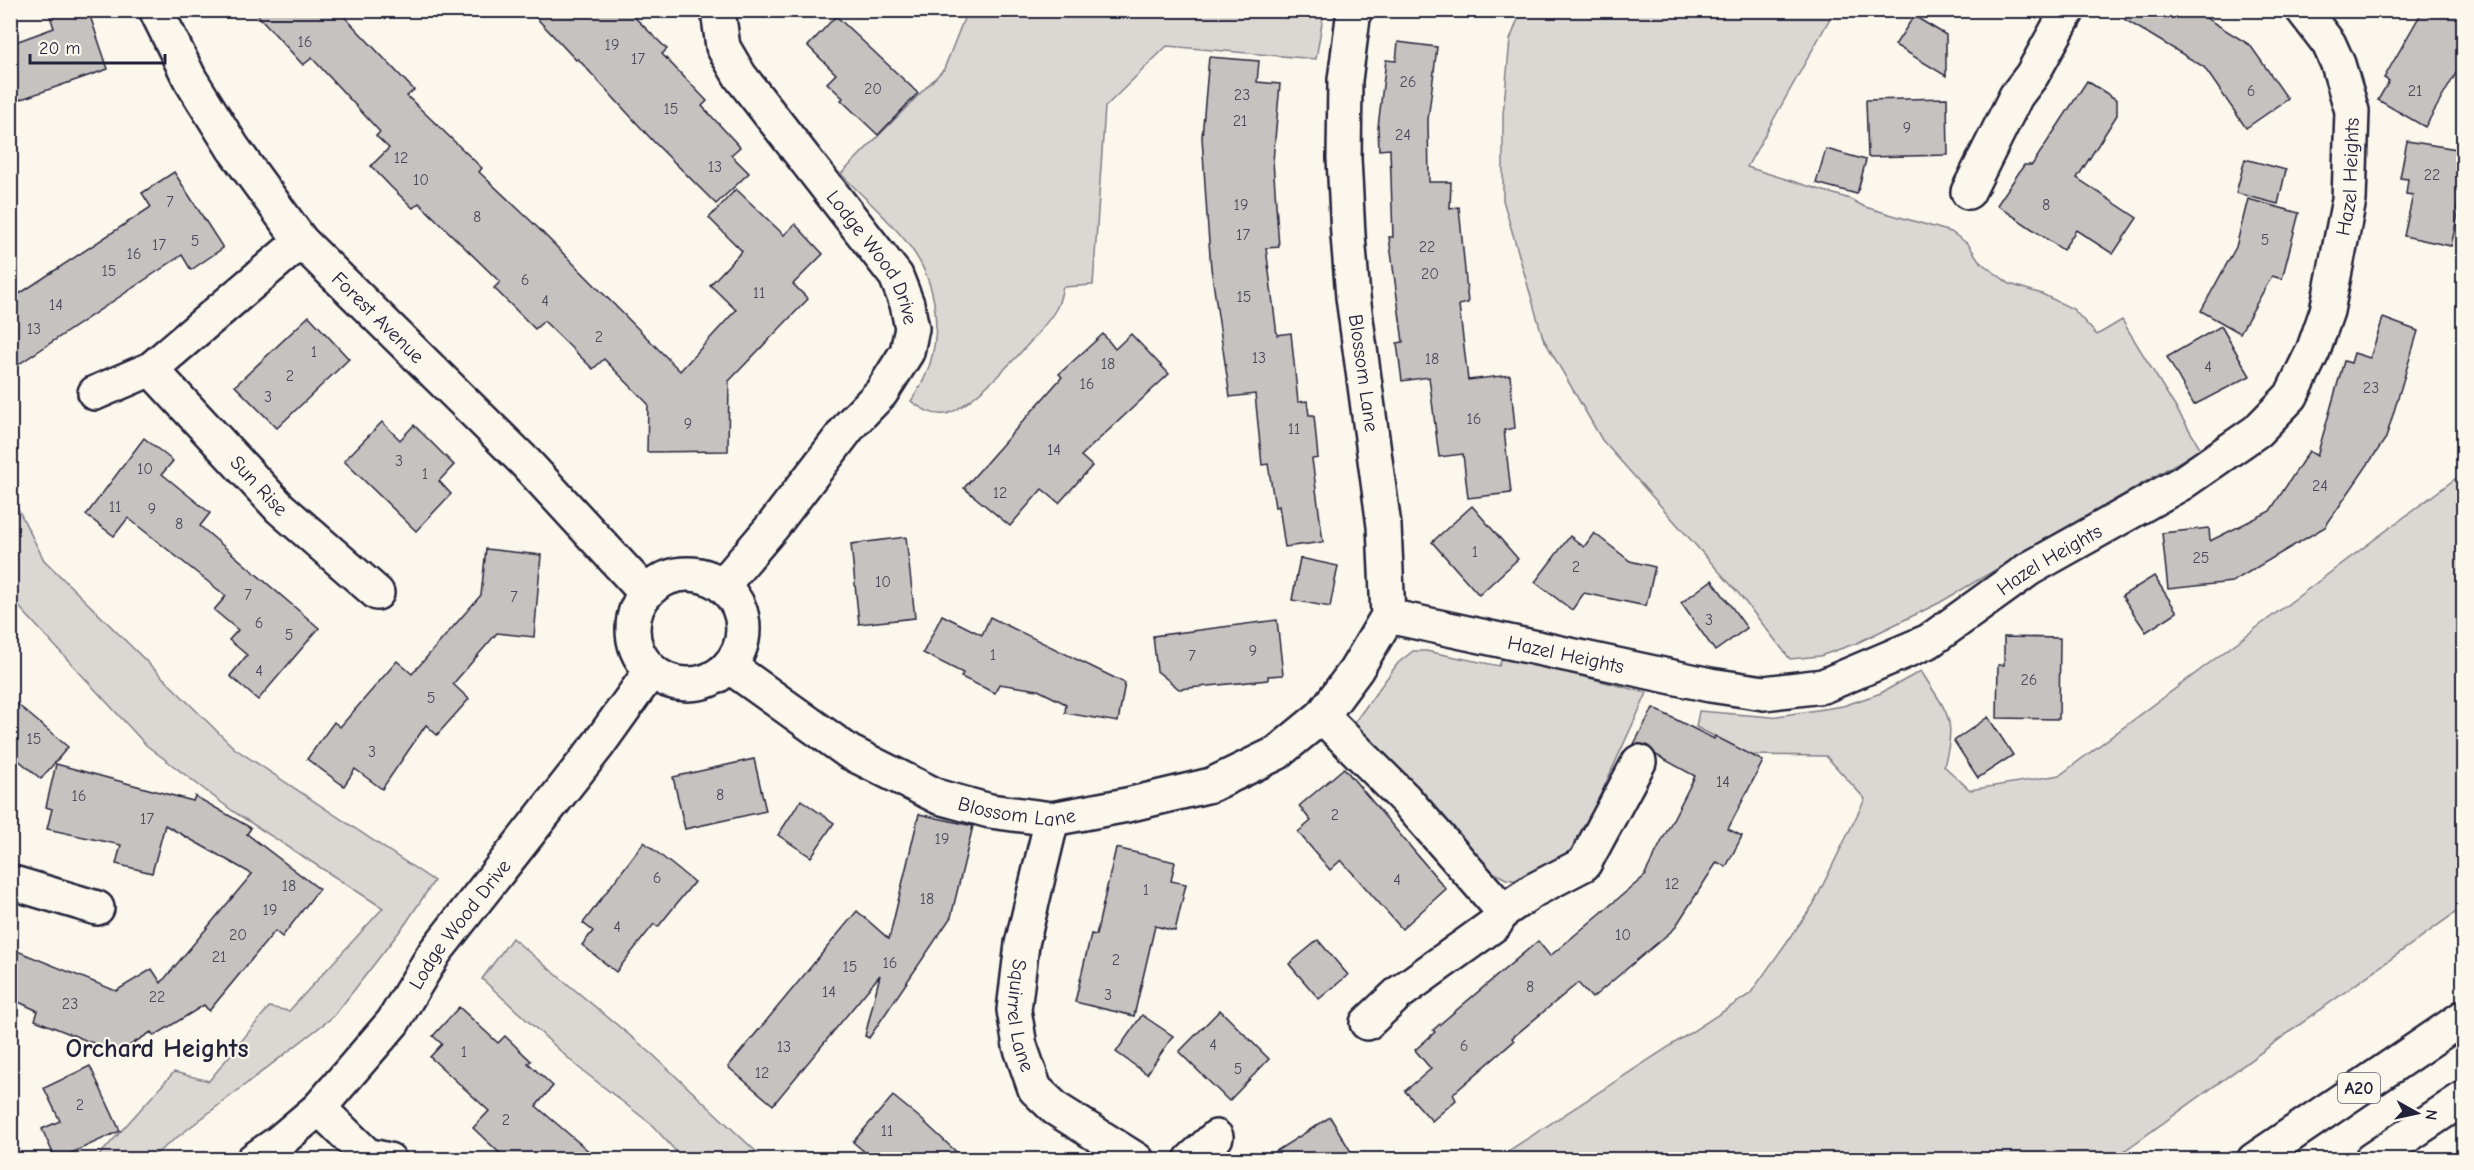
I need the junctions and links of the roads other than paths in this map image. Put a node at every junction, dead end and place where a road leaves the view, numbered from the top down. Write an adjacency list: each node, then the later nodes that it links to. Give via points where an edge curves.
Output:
1 (156, 10): 7 (street, Forest Avenue, via 190,79 233,148)
2 (718, 10): 10 (street, Lodge Wood Drive, via 723,47 740,76 896,276 912,328 907,352 881,393 851,424)
3 (1354, 10): 13 (street, Blossom Lane, via 1345,80 1348,235 1384,526)
4 (2067, 10): 6 (street, via 2032,75 2016,96)
5 (2303, 10): 13 (street, Hazel Heights, via 2329,44 2352,111 2349,200 2325,320 2291,396 2257,431 2182,483 2029,569 1929,641 1823,686 1764,693 1710,685)
6 (1968, 192)
7 (301, 241): 8 (street); 11 (street, Forest Avenue, via 525,462)
8 (151, 369): 9 (street); 12 (street, Sun Rise, via 280,508)
9 (95, 393)
10 (723, 585): 11 (street, via 701,575 681,573 663,579); 14 (street, via 737,603 743,623 741,645)
11 (645, 592): 15 (street, via 632,629 636,651)
12 (378, 593)
13 (1388, 616): 16 (street, Blossom Lane, via 1356,670)
14 (729, 666): 15 (street, via 709,680 691,684 669,681); 18 (street, Blossom Lane, via 849,752 939,797 990,810)
15 (651, 671): 25 (street, Lodge Wood Drive, via 598,746 435,952 393,1022)
16 (1322, 716): 18 (street, Blossom Lane, via 1277,753 1211,784 1127,806); 21 (street, via 1405,799)
17 (1638, 762): 21 (street, via 1584,864)
18 (1052, 819): 29 (street, Squirrel Lane, via 1022,944 1014,1010 1020,1046 1035,1089)
19 (10, 882): 20 (street)
20 (97, 908)
21 (1503, 910): 23 (street, via 1495,924 1399,993)
22 (2463, 1019): 31 (street, A20)
23 (1367, 1023)
24 (2463, 1098): 32 (street)
25 (320, 1108): 27 (street, Lodge Wood Drive); 28 (street, via 367,1155)
26 (1216, 1137): 30 (street)
27 (253, 1160)
28 (389, 1160)
29 (1137, 1160)
30 (1191, 1160)
31 (2254, 1160)
32 (2371, 1160)

